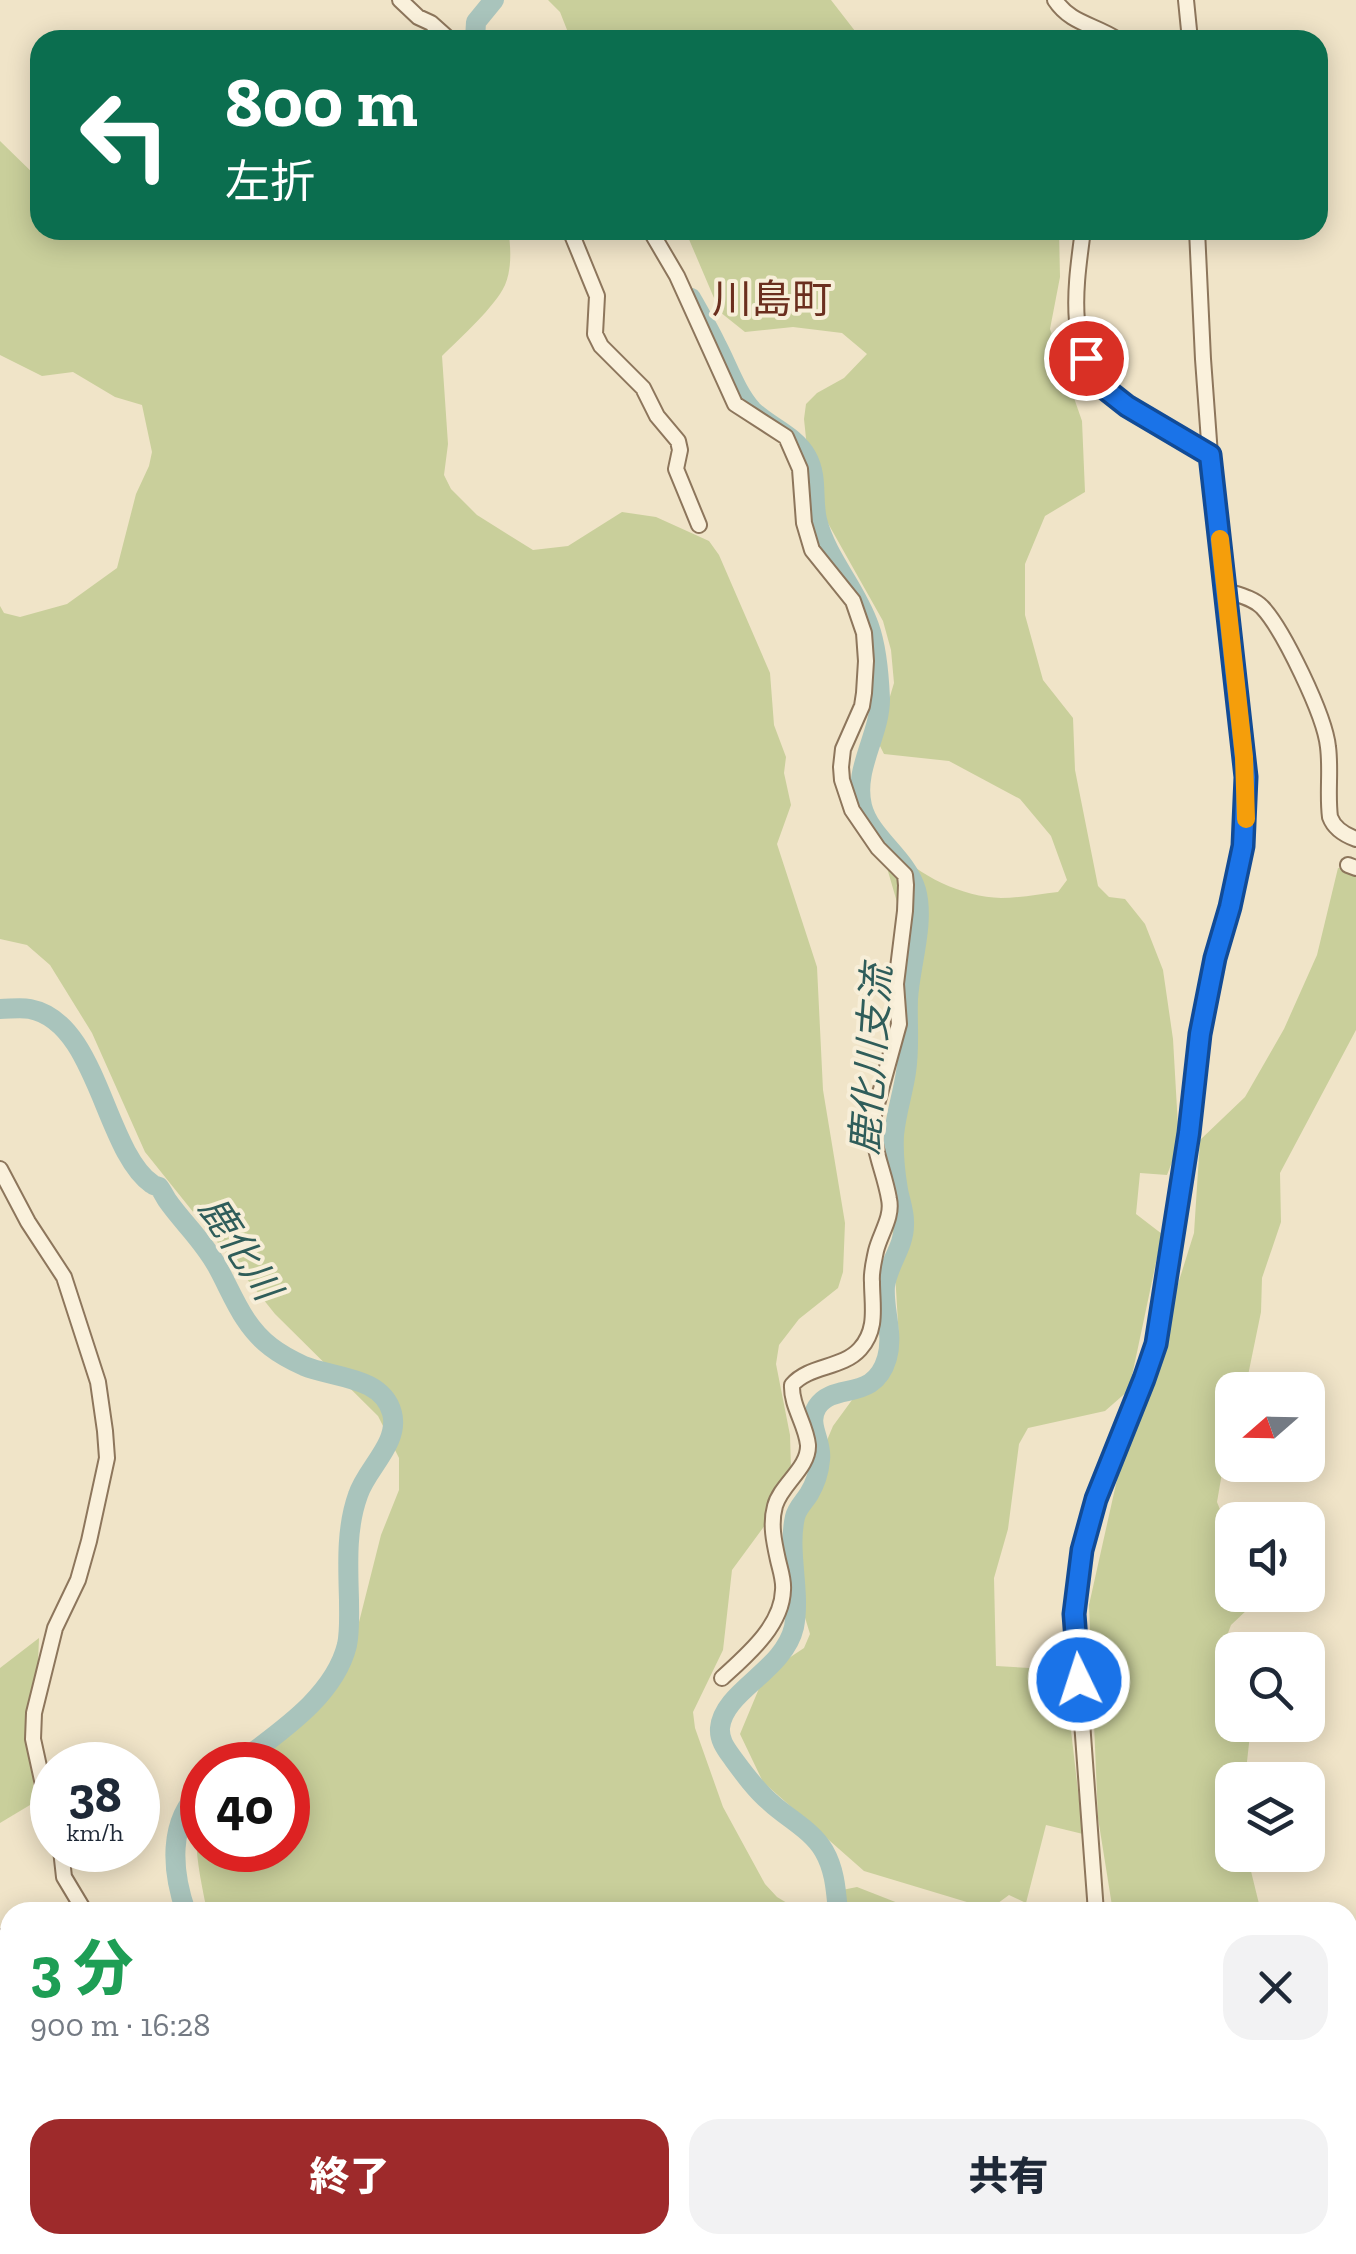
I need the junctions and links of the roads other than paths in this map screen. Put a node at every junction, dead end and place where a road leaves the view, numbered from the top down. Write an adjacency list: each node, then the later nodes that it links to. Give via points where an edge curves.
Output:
1 (400, 0): 4 (street)
2 (1054, 0): 5 (street, via 1065,14)
3 (1186, 0): 6 (street)
4 (439, 30)
5 (1102, 30)
6 (1189, 30)
7 (574, 240): 12 (street, via 597,296 595,334 678,441 676,469)
8 (656, 240): 16 (street, via 735,404 790,442 812,550 852,600 866,661 842,780 852,810 905,875 906,885 898,1024 872,1130 890,1200 871,1278 874,1319 859,1350 792,1385 808,1452 775,1506 782,1603 762,1638)
9 (1082, 240): 11 (street, via 1077,325 1094,372 1127,406)
10 (1197, 240): 11 (street)
11 (1210, 455): 13 (street)
12 (699, 525)
13 (1227, 592): 14 (street, via 1264,608 1308,687 1328,746 1330,817); 20 (street, via 1246,777 1243,846 1200,1034 1156,1344 1086,1528 1076,1591)
14 (1356, 839)
15 (0, 1168): 17 (street, via 64,1277 98,1382 107,1458 78,1580 56,1628 34,1713)
16 (722, 1678)
17 (34, 1742)
18 (64, 1872): 19 (street)
19 (79, 1902)
20 (1095, 1902)

